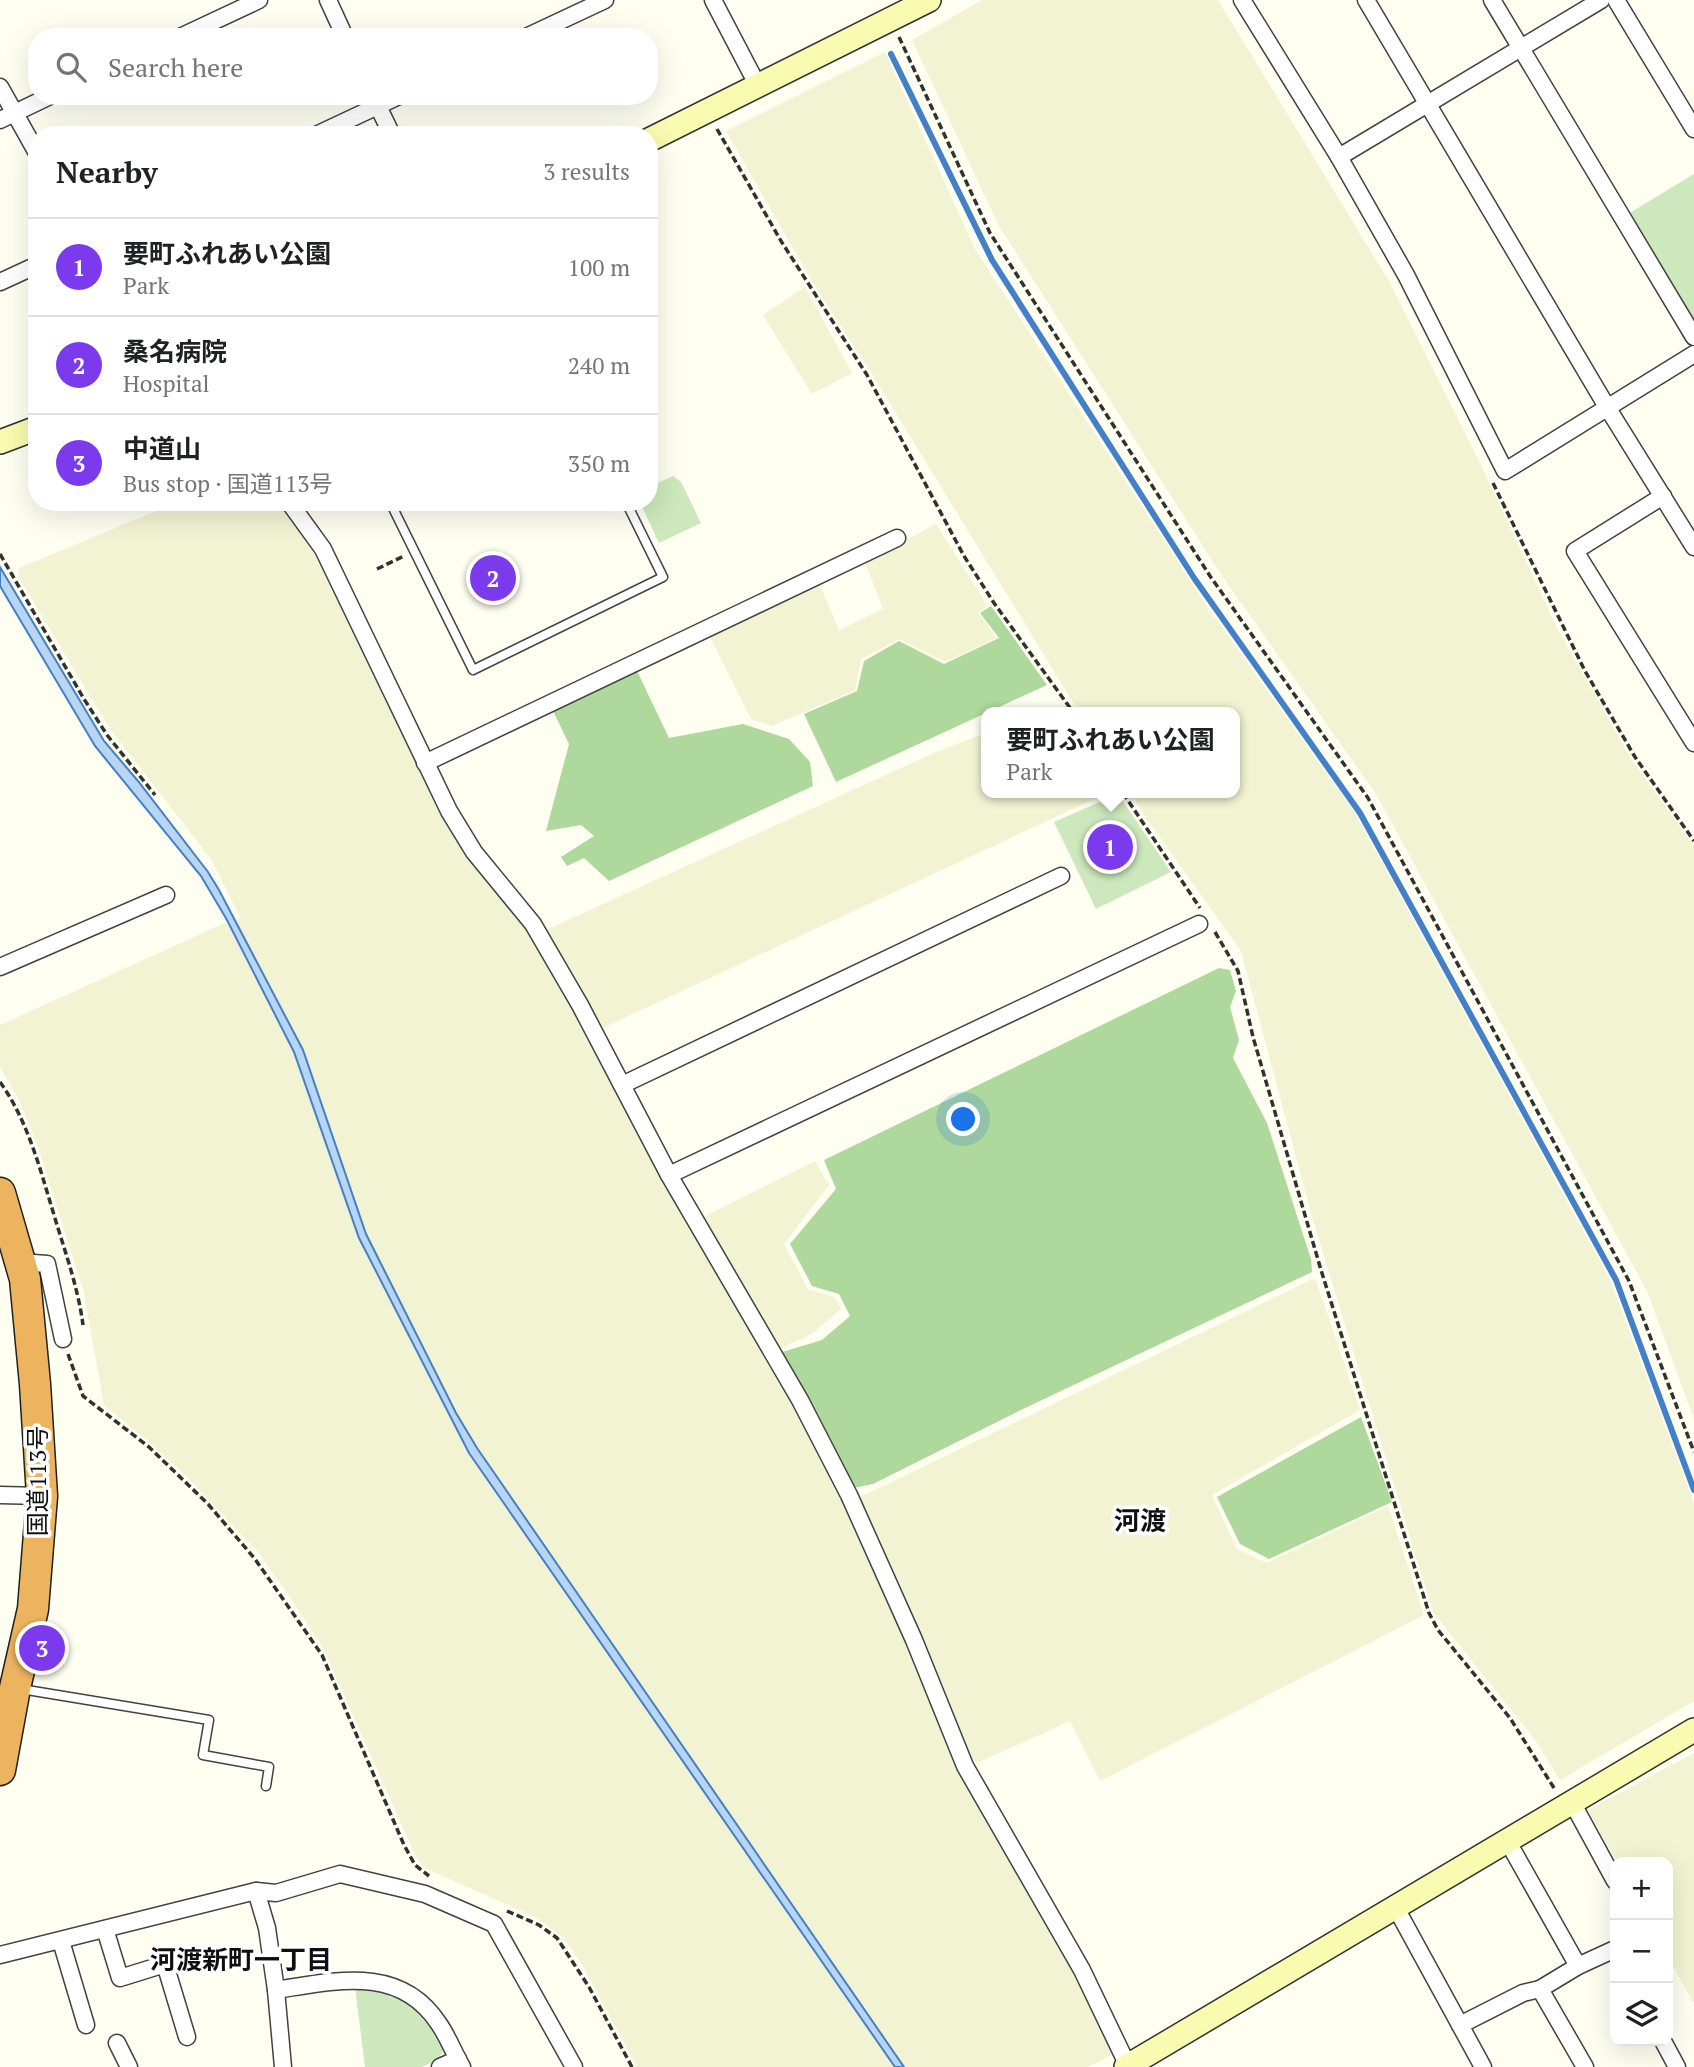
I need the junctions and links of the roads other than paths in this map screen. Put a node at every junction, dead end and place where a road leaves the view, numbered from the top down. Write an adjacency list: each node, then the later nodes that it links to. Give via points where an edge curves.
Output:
1 (259, 0): 11 (street)
2 (328, 0): 12 (street)
3 (605, 0): 13 (street)
4 (713, 0): 15 (street)
5 (1242, 0): 27 (street)
6 (1366, 0): 20 (street)
7 (1492, 0): 14 (street)
8 (1601, 0): 14 (street)
9 (1616, 0): 24 (street)
10 (916, 2): 15 (street)
11 (199, 28)
12 (341, 28)
13 (545, 28)
14 (1522, 48): 20 (street); 30 (street)
15 (758, 86): 25 (street)
16 (0, 87): 21 (street)
17 (31, 105): 21 (street)
18 (369, 105): 22 (street)
19 (378, 105): 23 (street)
20 (1428, 105): 27 (street); 32 (street)
21 (7, 116): 26 (street)
22 (332, 126)
23 (388, 126)
24 (1694, 129)
25 (658, 136)
26 (28, 142)
27 (1339, 157): 32 (street, via 1406,275 1505,471)
28 (28, 269): 29 (street)
29 (0, 282)
30 (1694, 337)
31 (1694, 354): 32 (street)
32 (1608, 407): 35 (street)
33 (28, 431): 34 (street)
34 (0, 442)
35 (1663, 496): 40 (street); 41 (street, via 1575,551)
36 (296, 511): 42 (street, via 323,549)
37 (394, 511): 38 (lane, via 472,670 663,577)
38 (630, 511)
39 (897, 538): 42 (street)
40 (1694, 547)
41 (1694, 743)
42 (425, 763): 47 (street, via 474,852 533,924)
43 (1061, 876): 47 (street)
44 (166, 895): 46 (street)
45 (1204, 920): 48 (street)
46 (0, 967)
47 (622, 1085): 48 (street)
48 (670, 1175): 76 (street, via 849,1495 965,1766 1082,1970)
49 (0, 1193): 50 (highway, 国道113号)
50 (12, 1258): 51 (street, via 47,1264); 53 (highway, 国道113号, via 25,1279)
51 (63, 1339)
52 (0, 1495): 53 (street)
53 (42, 1496): 54 (highway, 国道113号, via 33,1609)
54 (15, 1688): 56 (highway, 国道113号); 57 (lane, via 209,1720 203,1755 269,1767)
55 (1694, 1730): 58 (street)
56 (0, 1770)
57 (266, 1786)
58 (1569, 1806): 59 (street); 60 (street)
59 (1508, 1842): 62 (street); 67 (street)
60 (1610, 1873)
61 (256, 1891): 63 (street); 69 (street, via 267,1928); 80 (street, via 276,1893 340,1874 425,1894 494,1924)
62 (1396, 1908): 71 (street); 76 (street)
63 (105, 1929): 64 (street); 72 (street, via 120,1978 165,1964)
64 (61, 1941): 66 (street); 70 (street)
65 (1610, 1954): 67 (street)
66 (0, 1955)
67 (1578, 1966): 68 (street)
68 (1541, 1989): 71 (street, via 1523,1993); 82 (street)
69 (275, 1990): 75 (street, via 341,1980 382,1983 423,2005); 78 (street)
70 (86, 2025)
71 (1460, 2025): 81 (street)
72 (187, 2037)
73 (117, 2043): 77 (street)
74 (1665, 2046): 83 (street)
75 (460, 2063): 79 (street)
76 (1127, 2066)
77 (129, 2067)
78 (284, 2067)
79 (440, 2067)
80 (574, 2067)
81 (1483, 2067)
82 (1584, 2067)
83 (1677, 2067)

